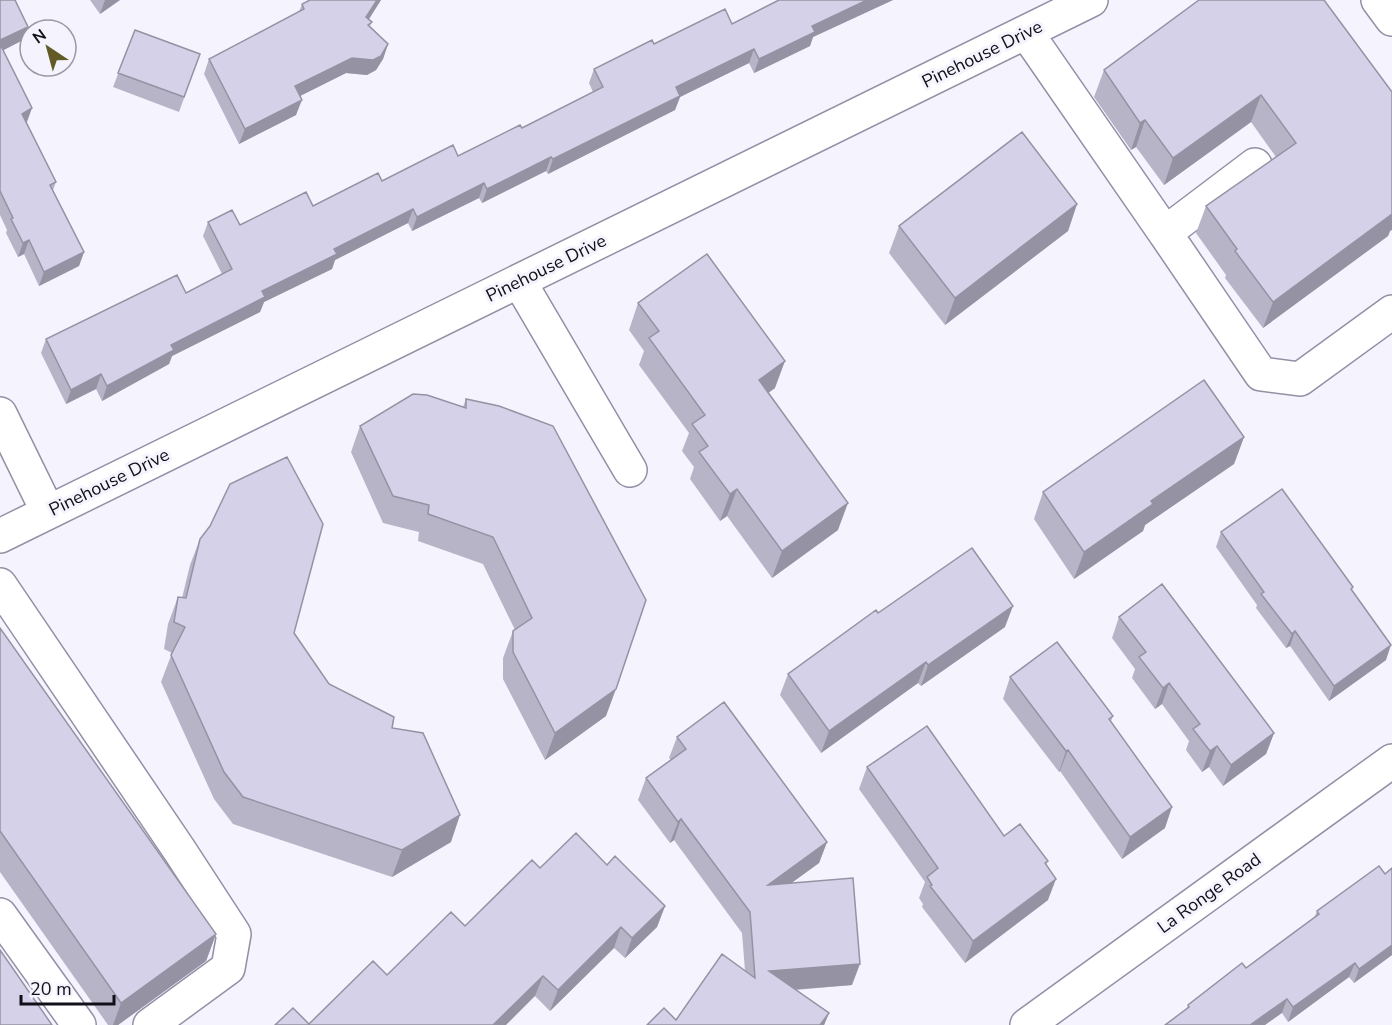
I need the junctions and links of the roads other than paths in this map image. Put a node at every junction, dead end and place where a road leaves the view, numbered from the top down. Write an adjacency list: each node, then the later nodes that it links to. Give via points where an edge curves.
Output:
1 (1091, 0): 4 (street, Pinehouse Drive)
2 (1378, 0): 3 (street)
3 (1392, 19)
4 (1026, 32): 6 (street); 7 (street, Pinehouse Drive)
5 (1255, 165): 6 (street)
6 (1165, 232): 8 (street, via 1261,374 1300,379)
7 (519, 281): 10 (street); 11 (street, Pinehouse Drive)
8 (1392, 312)
9 (0, 414): 11 (street)
10 (630, 470)
11 (48, 512): 12 (street, Pinehouse Drive)
12 (0, 536)
13 (0, 585): 17 (street, via 234,934 228,968)
14 (1392, 761): 18 (street, La Ronge Road)
15 (0, 915): 16 (street)
16 (79, 1025)
17 (150, 1025)
18 (1027, 1025)

